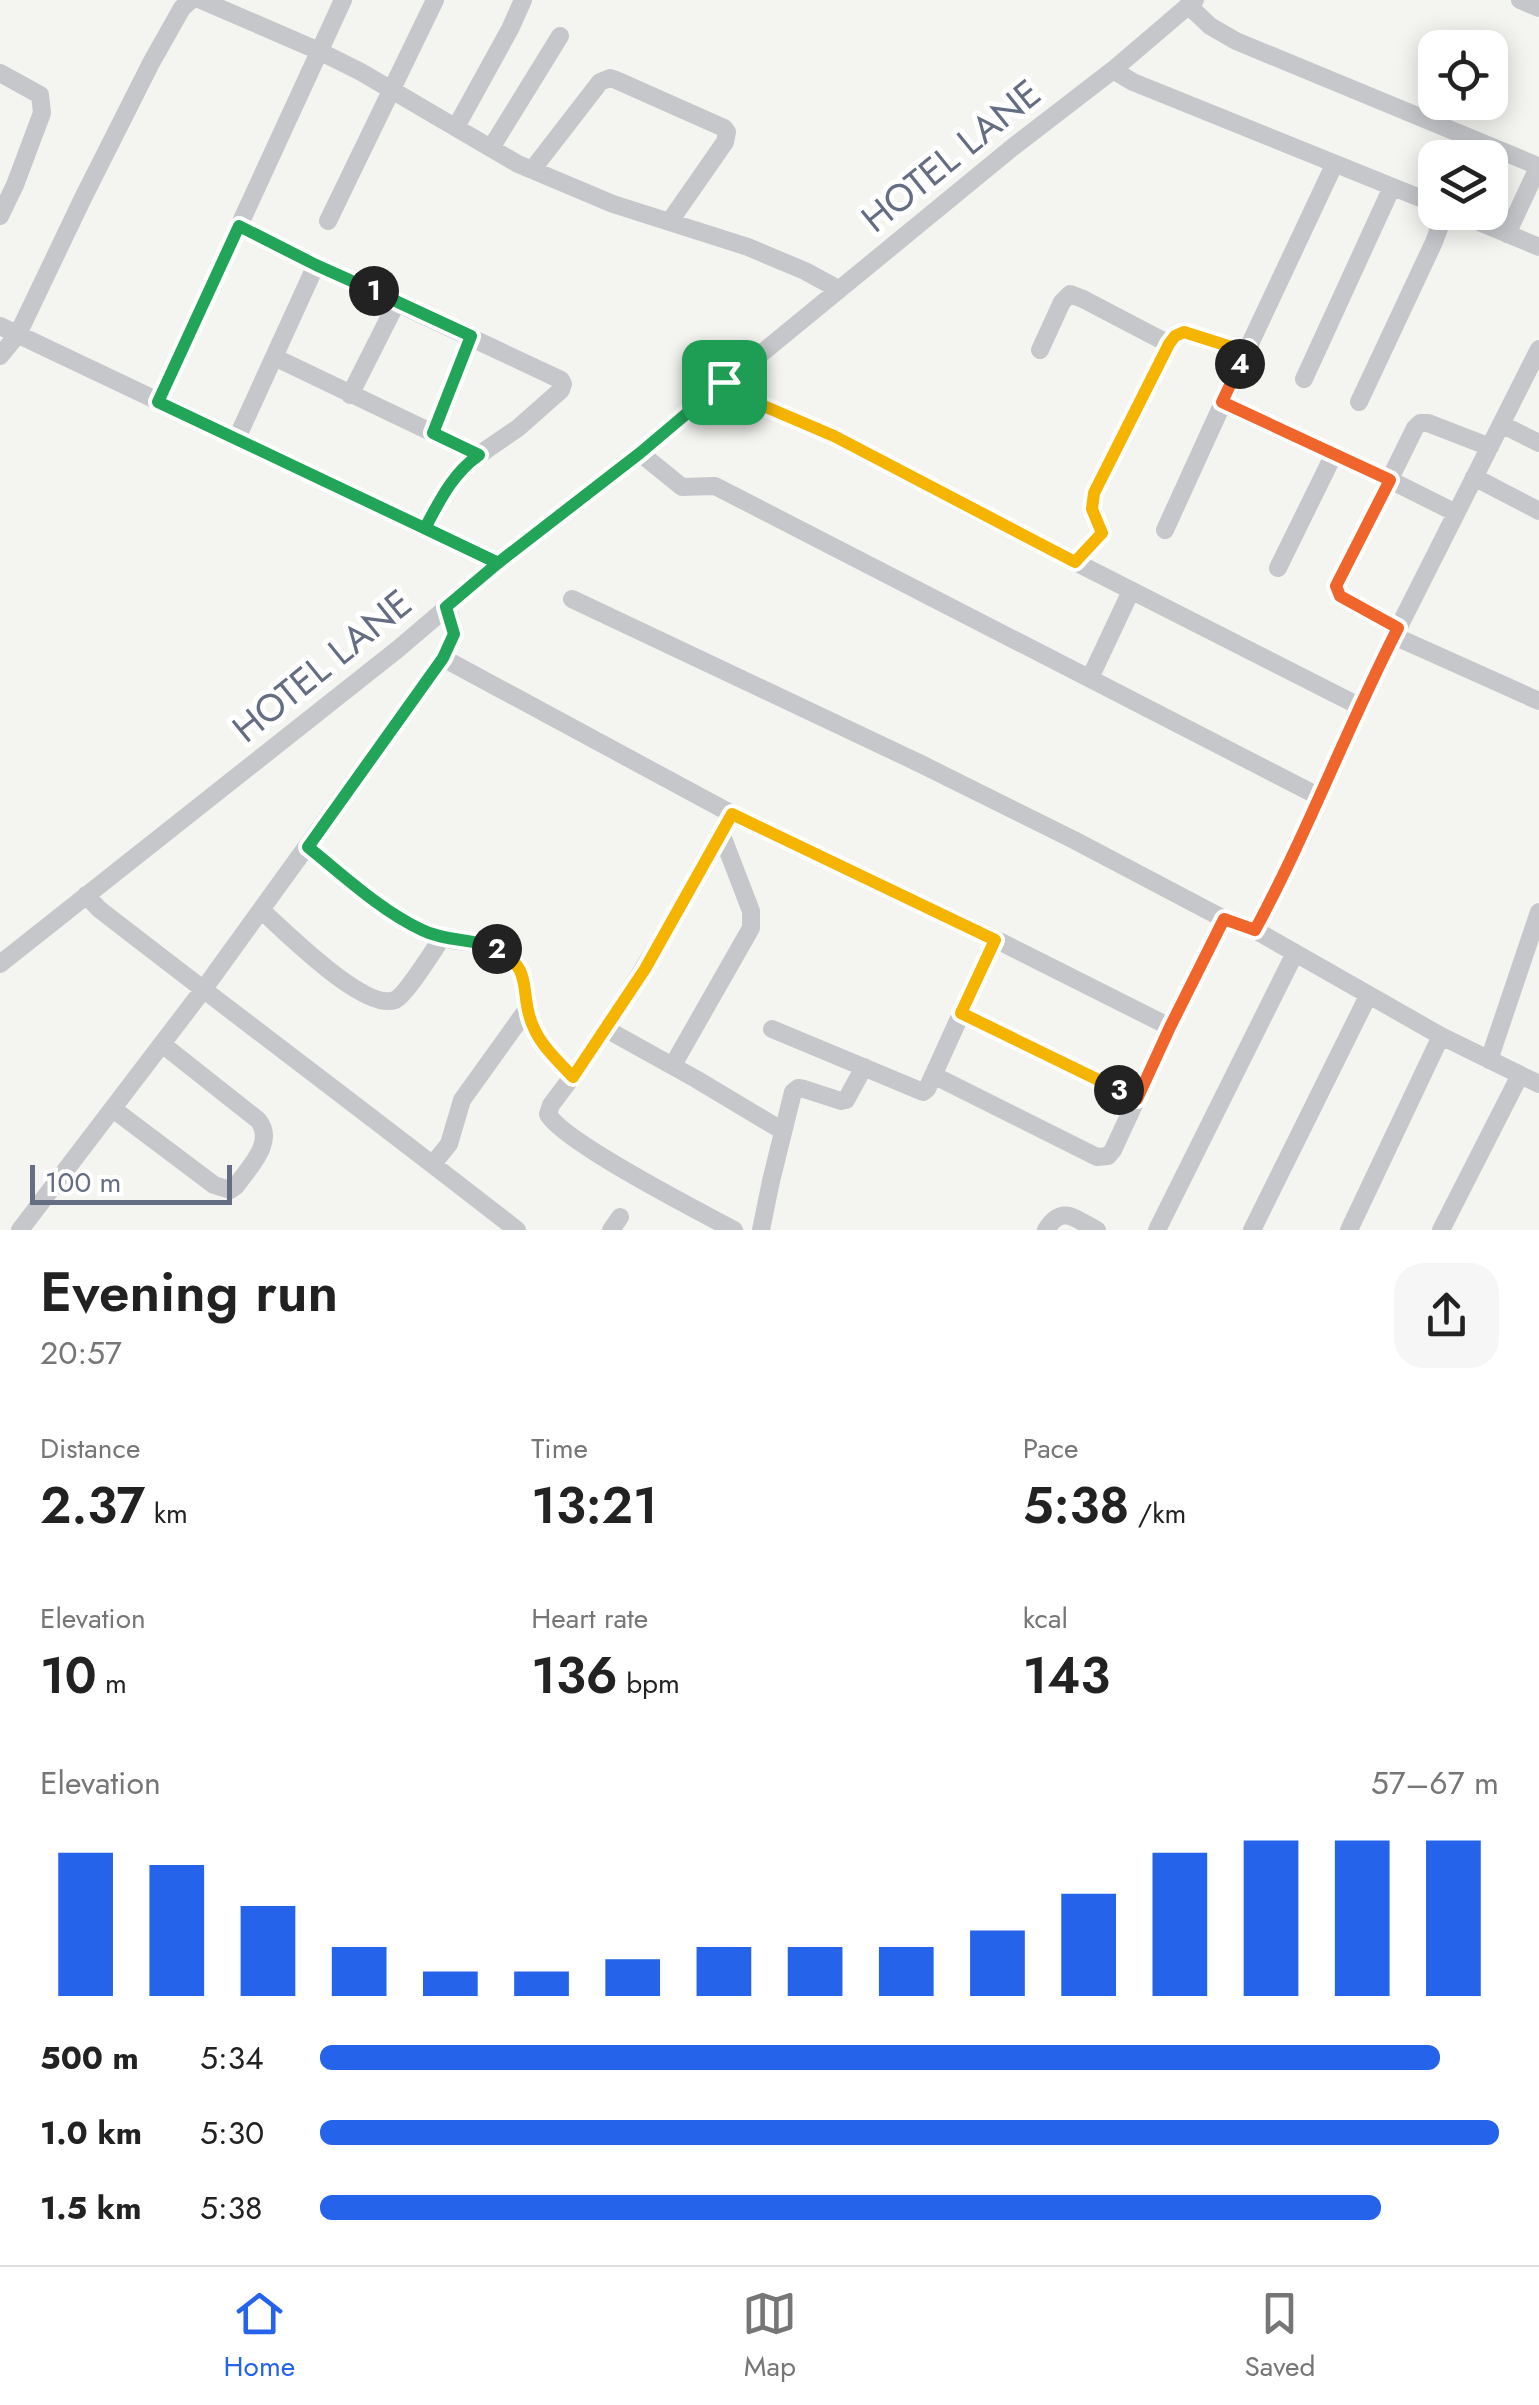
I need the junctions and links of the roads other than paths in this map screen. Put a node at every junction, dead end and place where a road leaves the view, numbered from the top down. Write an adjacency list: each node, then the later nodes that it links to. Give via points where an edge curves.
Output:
1 (192, 0): 34 (street, via 143,80)
2 (200, 0): 10 (street)
3 (435, 0): 13 (street)
4 (522, 0): 14 (street)
5 (1520, 0): 7 (street)
6 (341, 1): 10 (street)
7 (1539, 8)
8 (1194, 9): 12 (street, HOTEL LANE); 15 (street, via 1236,41)
9 (560, 36): 16 (street)
10 (320, 51): 13 (street); 25 (street)
11 (0, 73): 22 (street, via 43,103)
12 (1123, 76): 18 (street); 31 (street, HOTEL LANE, via 1013,147)
13 (391, 90): 14 (street); 23 (street)
14 (456, 127): 16 (street)
15 (1453, 140)
16 (491, 148): 19 (street)
17 (1508, 158): 28 (street, via 1536,168)
18 (1334, 165): 20 (street); 37 (street)
19 (532, 170): 24 (street); 24 (street, via 600,82 616,80 727,132)
20 (1392, 188): 21 (street); 42 (street)
21 (1418, 198)
22 (0, 216)
23 (328, 221)
24 (670, 221): 31 (street, via 805,270)
25 (239, 226): 30 (street); 45 (street)
26 (1438, 230): 47 (street)
27 (1498, 230): 28 (street)
28 (1507, 234): 29 (street)
29 (1539, 246)
30 (316, 265): 32 (street); 41 (street)
31 (838, 289): 43 (street, HOTEL LANE)
32 (396, 302): 35 (street); 44 (street)
33 (0, 326): 34 (street)
34 (18, 334): 40 (street); 45 (street)
35 (471, 336): 49 (street); 54 (street, via 563,384)
36 (1169, 344): 37 (street, via 1184,332); 39 (street, via 1070,294); 62 (street, via 1094,493 1092,509 1102,533)
37 (1248, 348): 46 (street)
38 (1539, 349): 48 (street)
39 (1040, 350)
40 (0, 356)
41 (274, 357): 44 (street); 50 (street)
42 (1304, 379)
43 (732, 389): 55 (street, HOTEL LANE); 62 (street)
44 (350, 395): 49 (street)
45 (158, 402): 50 (street)
46 (1222, 402): 53 (street); 61 (street)
47 (1359, 402)
48 (1502, 424): 51 (street); 52 (street)
49 (433, 433): 54 (street)
50 (237, 438): 60 (street)
51 (1539, 442)
52 (1490, 446): 56 (street); 57 (street, via 1420,423)
53 (1334, 454): 57 (street); 64 (street)
54 (479, 455): 60 (street, via 452,480)
55 (652, 464): 63 (street, HOTEL LANE); 70 (street, via 682,487 712,485)
56 (1474, 477): 58 (street); 59 (street)
57 (1390, 480): 59 (street); 68 (street, via 1336,592)
58 (1539, 511)
59 (1456, 513): 68 (street)
60 (425, 528): 63 (street)
61 (1165, 530)
62 (1075, 562): 65 (street)
63 (498, 563): 67 (street, HOTEL LANE)
64 (1278, 568)
65 (1131, 591): 70 (street); 72 (street)
66 (572, 599): 80 (street, via 938,773)
67 (450, 616): 69 (street, via 452,642); 77 (street, HOTEL LANE, via 398,649 142,854)
68 (1396, 632): 71 (street); 72 (street)
69 (443, 658): 74 (street); 76 (street)
70 (1090, 678): 73 (street)
71 (1539, 701)
72 (1359, 706): 73 (street)
73 (1320, 796): 81 (street)
74 (732, 814): 75 (street); 83 (street)
75 (721, 834): 91 (street); 96 (street, via 752,911 751,928)
76 (308, 847): 78 (street); 82 (street, via 391,912)
77 (93, 903): 85 (street, HOTEL LANE); 86 (street)
78 (261, 910): 82 (street, via 345,984 386,1002 400,998); 86 (street)
79 (1539, 912): 95 (street)
80 (1224, 919): 81 (street); 90 (street)
81 (1255, 930): 84 (street)
82 (442, 938): 88 (street, via 487,944 517,963)
83 (995, 940): 89 (street); 90 (street)
84 (1295, 953): 87 (street); 113 (street)
85 (0, 964)
86 (203, 990): 94 (street); 105 (street)
87 (1368, 996): 93 (street); 114 (street)
88 (528, 1008): 100 (street, via 539,1039); 105 (street, via 467,1093 448,1144)
89 (961, 1013): 98 (street); 102 (street)
90 (1170, 1027): 102 (street)
91 (606, 1029): 96 (street); 100 (street)
92 (772, 1029): 97 (street)
93 (1441, 1036): 95 (street); 115 (street)
94 (162, 1044): 103 (street); 103 (street, via 264,1127 263,1146 236,1186 214,1186)
95 (1489, 1060): 99 (street)
96 (672, 1065): 104 (street)
97 (864, 1067): 98 (street, via 923,1092); 104 (street, via 846,1100 798,1088)
98 (933, 1075): 102 (street, via 1097,1157 1113,1150)
99 (1520, 1076): 101 (street); 106 (street)
100 (573, 1077): 109 (street, via 551,1105 552,1122)
101 (1539, 1084)
102 (1137, 1099)
103 (112, 1109): 107 (street)
104 (782, 1131): 110 (street)
105 (432, 1164): 108 (street)
106 (1443, 1225): 116 (street)
107 (20, 1230)
108 (517, 1230)
109 (734, 1230)
110 (761, 1230)
111 (1046, 1230): 112 (street, via 1065,1214)
112 (1097, 1230)
113 (1157, 1230)
114 (1252, 1230)
115 (1350, 1230)
116 (1462, 1230)

